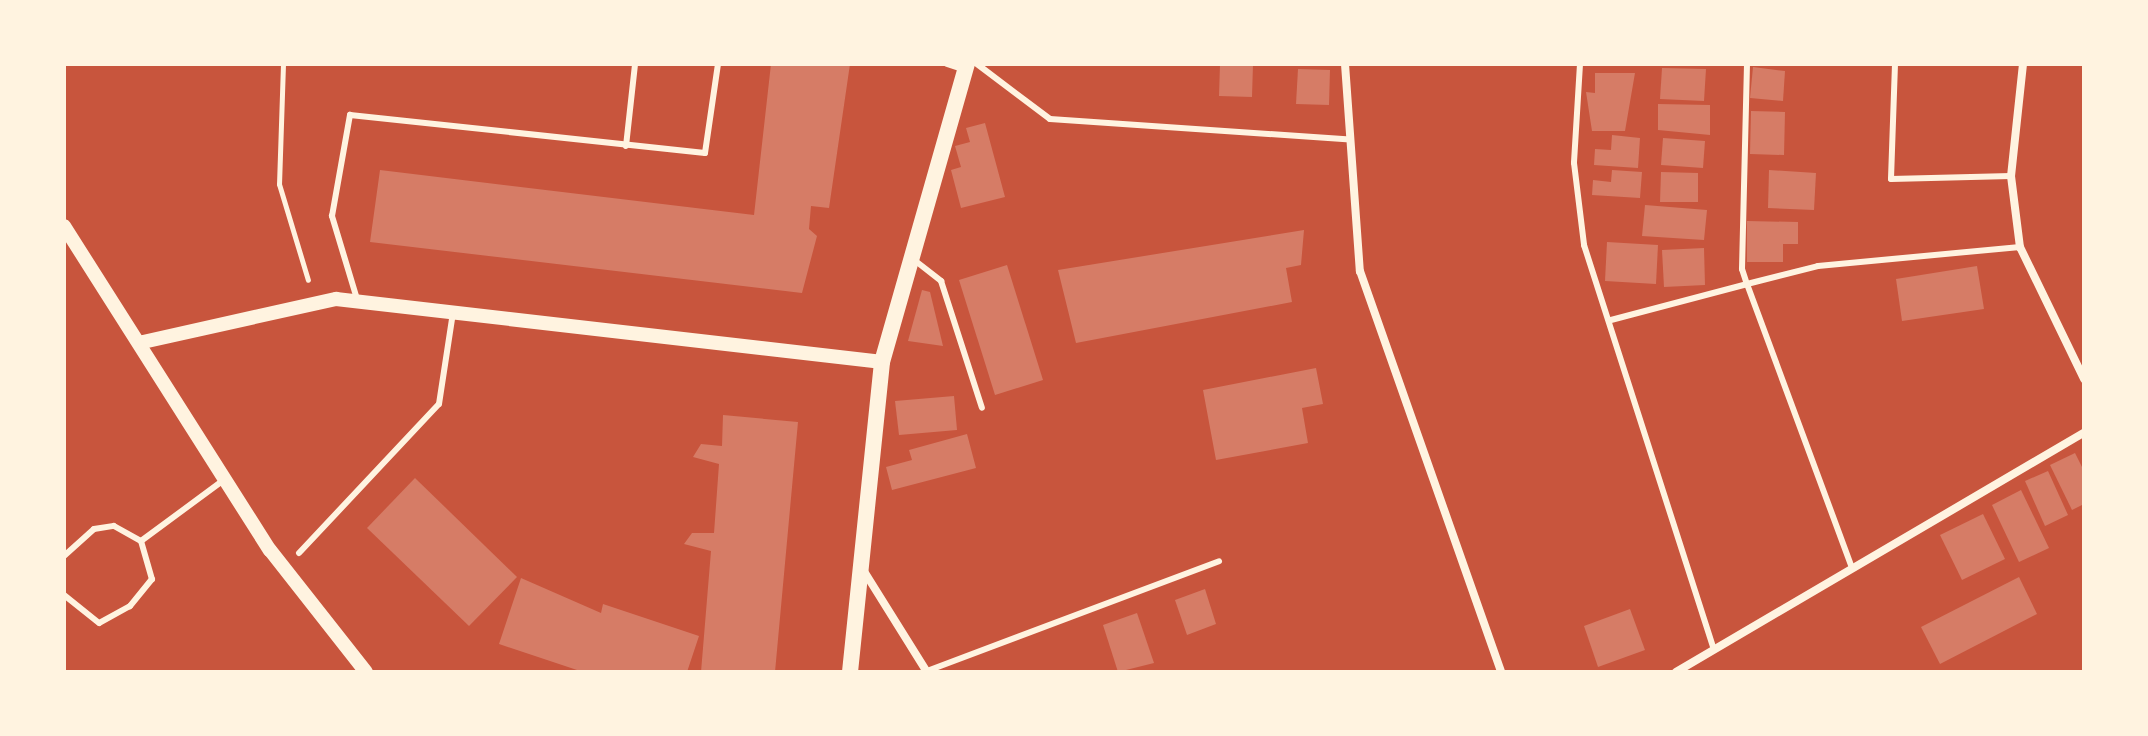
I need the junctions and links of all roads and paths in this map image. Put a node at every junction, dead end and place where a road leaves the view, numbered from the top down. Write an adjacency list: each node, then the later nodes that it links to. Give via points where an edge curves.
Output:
1 (283, 64): 17 (path, via 279,184)
2 (635, 64): 12 (lane)
3 (718, 64): 12 (lane, via 705,153)
4 (947, 64): 10 (lane)
5 (1345, 64): 11 (street)
6 (1580, 64): 21 (lane, via 1574,163 1584,245)
7 (1747, 64): 18 (lane, via 1742,269)
8 (1895, 64): 13 (lane, via 1891,179)
9 (2023, 64): 13 (street)
10 (970, 66): 11 (lane, via 1050,119); 16 (main road)
11 (1346, 139): 39 (street, via 1360,271)
12 (626, 146): 19 (lane, via 350,115 332,216)
13 (2011, 176): 15 (street)
14 (64, 226): 22 (street)
15 (2020, 247): 18 (lane, via 1818,266); 24 (street)
16 (912, 258): 23 (main road); 25 (lane, via 941,281)
17 (308, 280)
18 (1747, 284): 21 (lane); 33 (lane)
19 (358, 302): 20 (street); 22 (street, via 336,299)
20 (453, 313): 23 (street); 29 (lane, via 439,404)
21 (1611, 320): 35 (lane)
22 (143, 342): 27 (street)
23 (882, 362): 31 (main road)
24 (2084, 379)
25 (982, 408)
26 (2084, 433): 33 (street)
27 (225, 479): 28 (lane); 36 (street)
28 (141, 541): 30 (lane, via 114,526 94,529); 34 (lane, via 152,579 113,618 91,620)
29 (299, 553)
30 (64, 556)
31 (856, 561): 37 (main road); 38 (street)
32 (1219, 561): 38 (lane)
33 (1852, 568): 35 (street)
34 (64, 595)
35 (1714, 650): 40 (street)
36 (366, 672)
37 (850, 672)
38 (927, 672)
39 (1501, 672)
40 (1676, 672)

